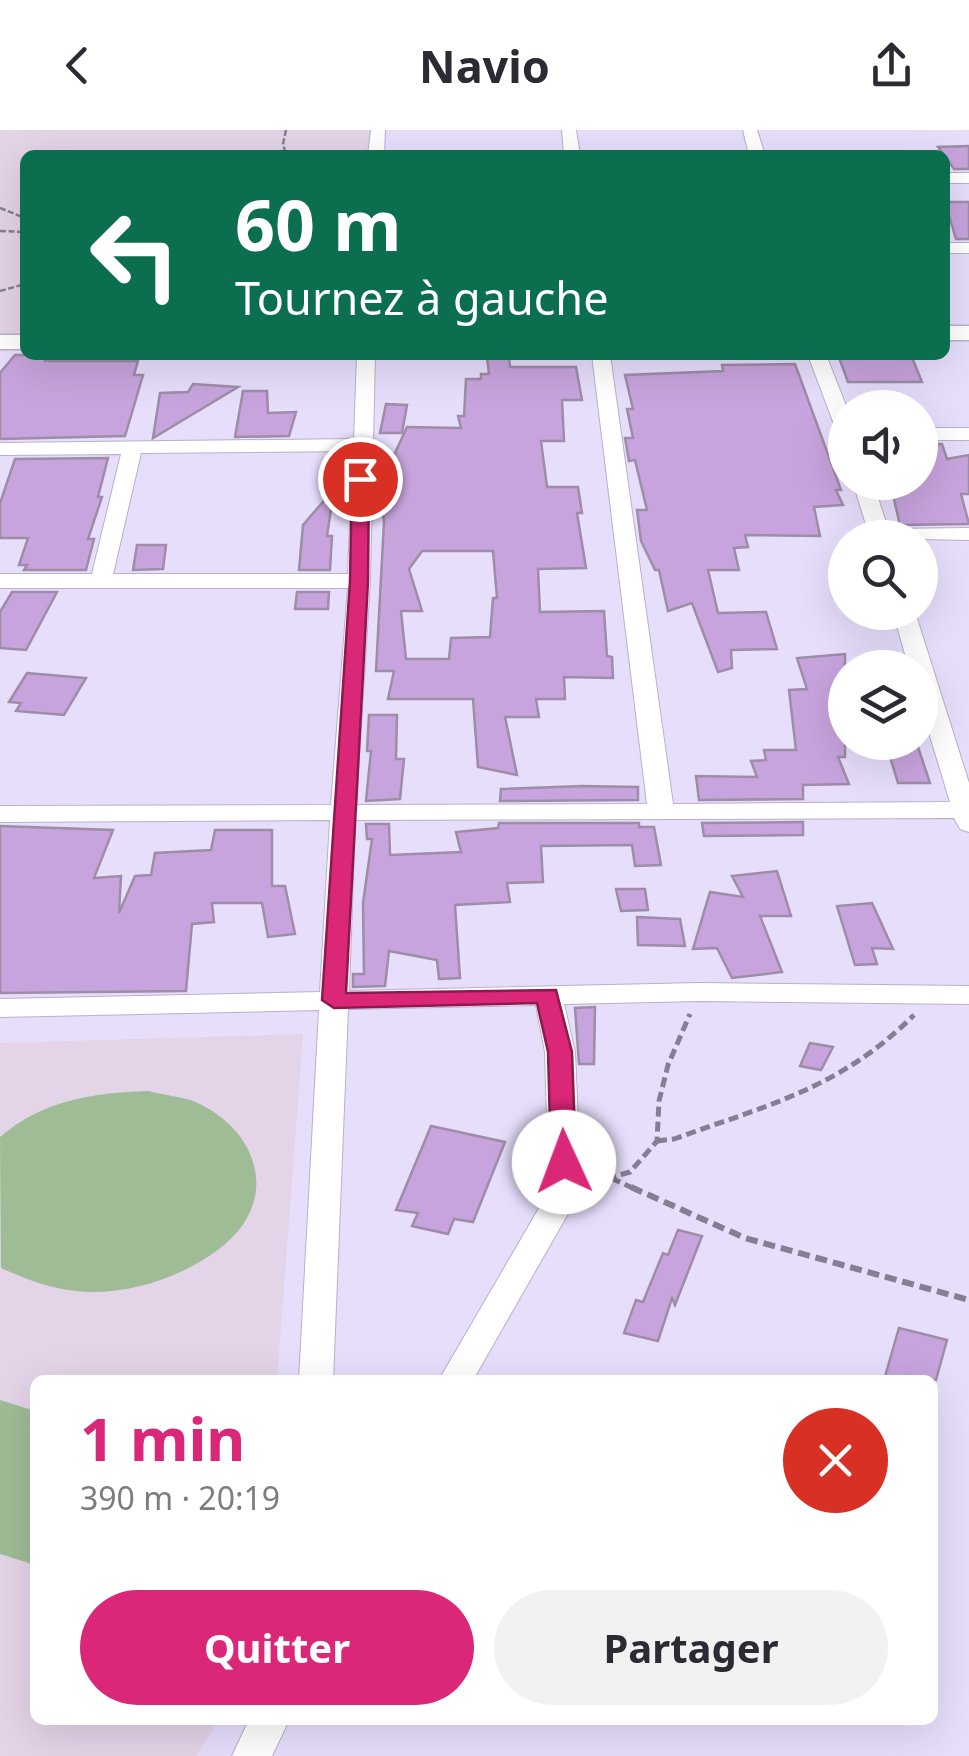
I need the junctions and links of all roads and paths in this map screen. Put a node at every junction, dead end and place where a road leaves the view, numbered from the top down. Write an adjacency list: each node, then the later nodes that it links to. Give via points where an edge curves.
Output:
1 (366, 360): 7 (street)
2 (603, 360): 16 (street)
3 (819, 360): 4 (street)
4 (831, 390)
5 (938, 434): 6 (street)
6 (969, 434)
7 (361, 445): 9 (street); 14 (street)
8 (0, 448): 9 (street)
9 (132, 448): 13 (street)
10 (969, 534): 11 (street)
11 (938, 535)
12 (0, 581): 13 (street)
13 (101, 581): 14 (street)
14 (359, 581): 17 (street)
15 (910, 630): 19 (street)
16 (661, 810): 17 (street); 19 (street)
17 (344, 812): 18 (street); 24 (street)
18 (0, 814)
19 (968, 815)
20 (700, 992): 21 (street); 23 (street); 26 (path, via 668,1065)
21 (927, 992): 22 (street); 26 (path, via 910,1022 880,1049 822,1085)
22 (969, 994)
23 (548, 995): 24 (street); 28 (street, via 560,1052)
24 (334, 1000): 25 (street); 30 (street)
25 (0, 1008)
26 (657, 1141): 27 (path, via 630,1172)
27 (610, 1178): 28 (path); 29 (path, via 745,1238)
28 (565, 1191): 31 (street)
29 (969, 1300)
30 (316, 1375)
31 (459, 1375)
32 (266, 1725): 33 (street)
33 (252, 1756)

